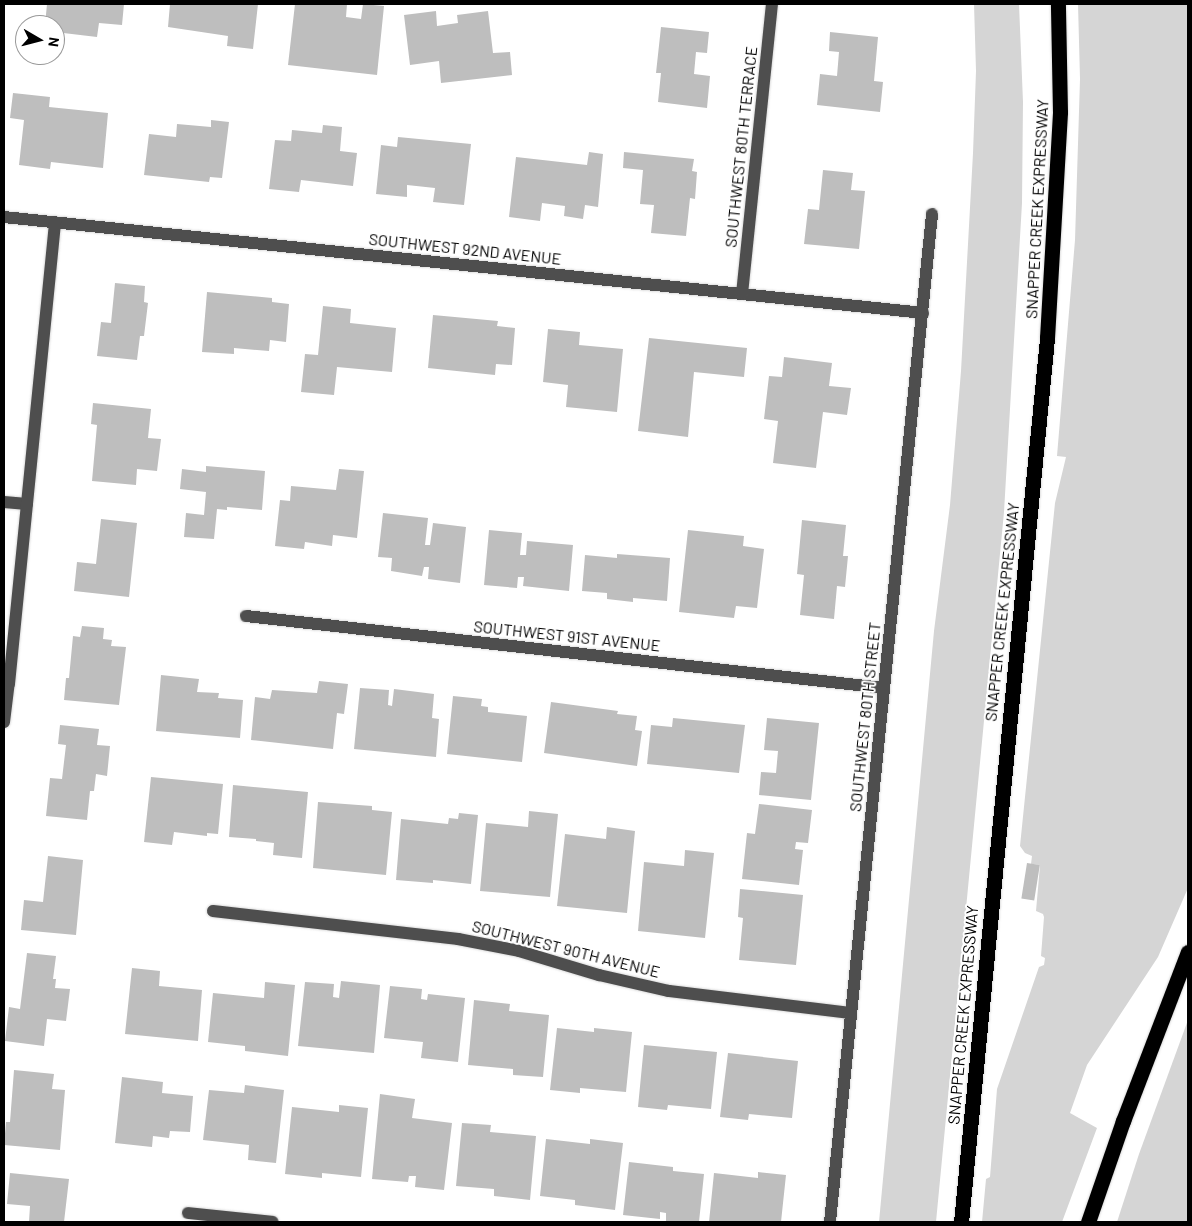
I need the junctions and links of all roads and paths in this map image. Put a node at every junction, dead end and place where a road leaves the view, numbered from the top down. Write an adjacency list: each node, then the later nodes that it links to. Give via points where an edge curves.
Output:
1 (772, 4): 6 (street, SOUTHWEST 80TH TERRACE)
2 (1058, 4): 19 (highway, SNAPPER CREEK EXPRESSWAY, via 1060,112 1048,329)
3 (932, 214): 7 (street, SOUTHWEST 80TH STREET)
4 (4, 217): 5 (street, SOUTHWEST 92ND AVENUE)
5 (55, 222): 6 (street, SOUTHWEST 92ND AVENUE); 9 (street)
6 (742, 294): 7 (street, SOUTHWEST 92ND AVENUE)
7 (924, 313): 11 (street, SOUTHWEST 80TH STREET)
8 (4, 502): 9 (street)
9 (27, 504): 12 (street)
10 (246, 616): 11 (street, SOUTHWEST 91ST AVENUE)
11 (884, 688): 15 (street, SOUTHWEST 80TH STREET)
12 (4, 722)
13 (213, 911): 15 (street, SOUTHWEST 90TH AVENUE, via 458,939 519,951 599,975 670,991)
14 (1188, 952): 20 (highway)
15 (851, 1013): 18 (street, SOUTHWEST 80TH STREET)
16 (188, 1213): 17 (street)
17 (273, 1222)
18 (830, 1222)
19 (961, 1222)
20 (1088, 1222)

